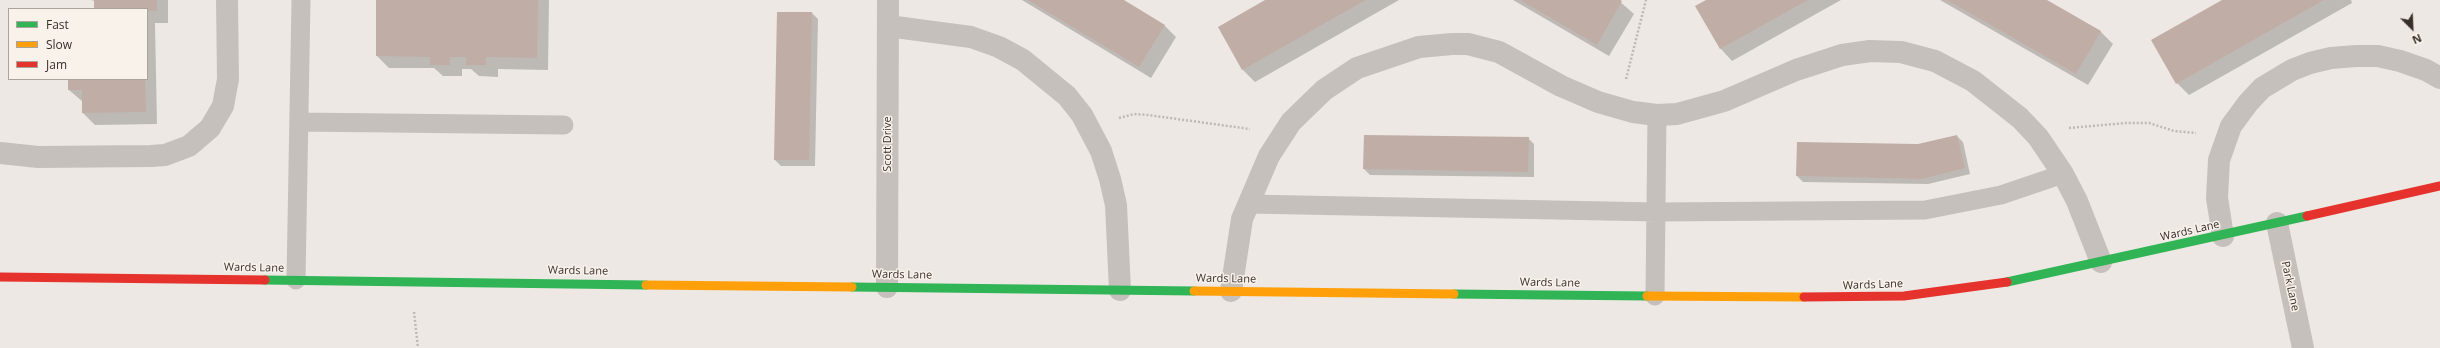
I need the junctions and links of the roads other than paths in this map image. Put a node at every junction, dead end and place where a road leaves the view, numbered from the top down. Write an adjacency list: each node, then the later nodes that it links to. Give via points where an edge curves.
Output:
1 (227, 0): 9 (street, via 228,79 223,106 210,128 189,146 164,155 151,156 38,157)
2 (301, 0): 7 (lane)
3 (888, 0): 4 (street, Scott Drive)
4 (888, 26): 19 (street, Scott Drive); 20 (street, via 971,37 999,47 1023,60 1051,81 1082,115 1101,151 1116,205)
5 (2440, 78): 15 (street, via 2400,60 2378,56 2331,58 2292,70 2262,88 2239,114 2228,132 2219,160 2217,180)
6 (1657, 115): 10 (street, via 1678,114 1724,101 1796,70 1842,55 1870,51 1901,52 1935,61 1973,81 2020,118 2038,137); 12 (street, via 1619,109 1561,86 1499,52 1468,44 1435,44 1387,56 1357,68 1324,90 1282,134 1269,156); 13 (lane)
7 (299, 122): 8 (lane); 18 (lane)
8 (564, 125)
9 (0, 153)
10 (2063, 174): 13 (lane, via 2000,195 1925,210); 16 (street, via 2077,201)
11 (2440, 186): 14 (street, Wards Lane)
12 (1248, 204): 13 (lane); 21 (street, via 1242,219)
13 (1657, 212): 22 (lane)
14 (2278, 223): 15 (street, Wards Lane); 23 (street, Park Lane)
15 (2223, 236): 16 (street, Wards Lane)
16 (2101, 262): 22 (street, Wards Lane, via 1978,287 1904,296)
17 (0, 277): 18 (street, Wards Lane)
18 (296, 280): 19 (street, Wards Lane)
19 (887, 287): 20 (street, Wards Lane)
20 (1120, 290): 21 (street, Wards Lane)
21 (1231, 291): 22 (street, Wards Lane)
22 (1655, 296)
23 (2303, 348)

